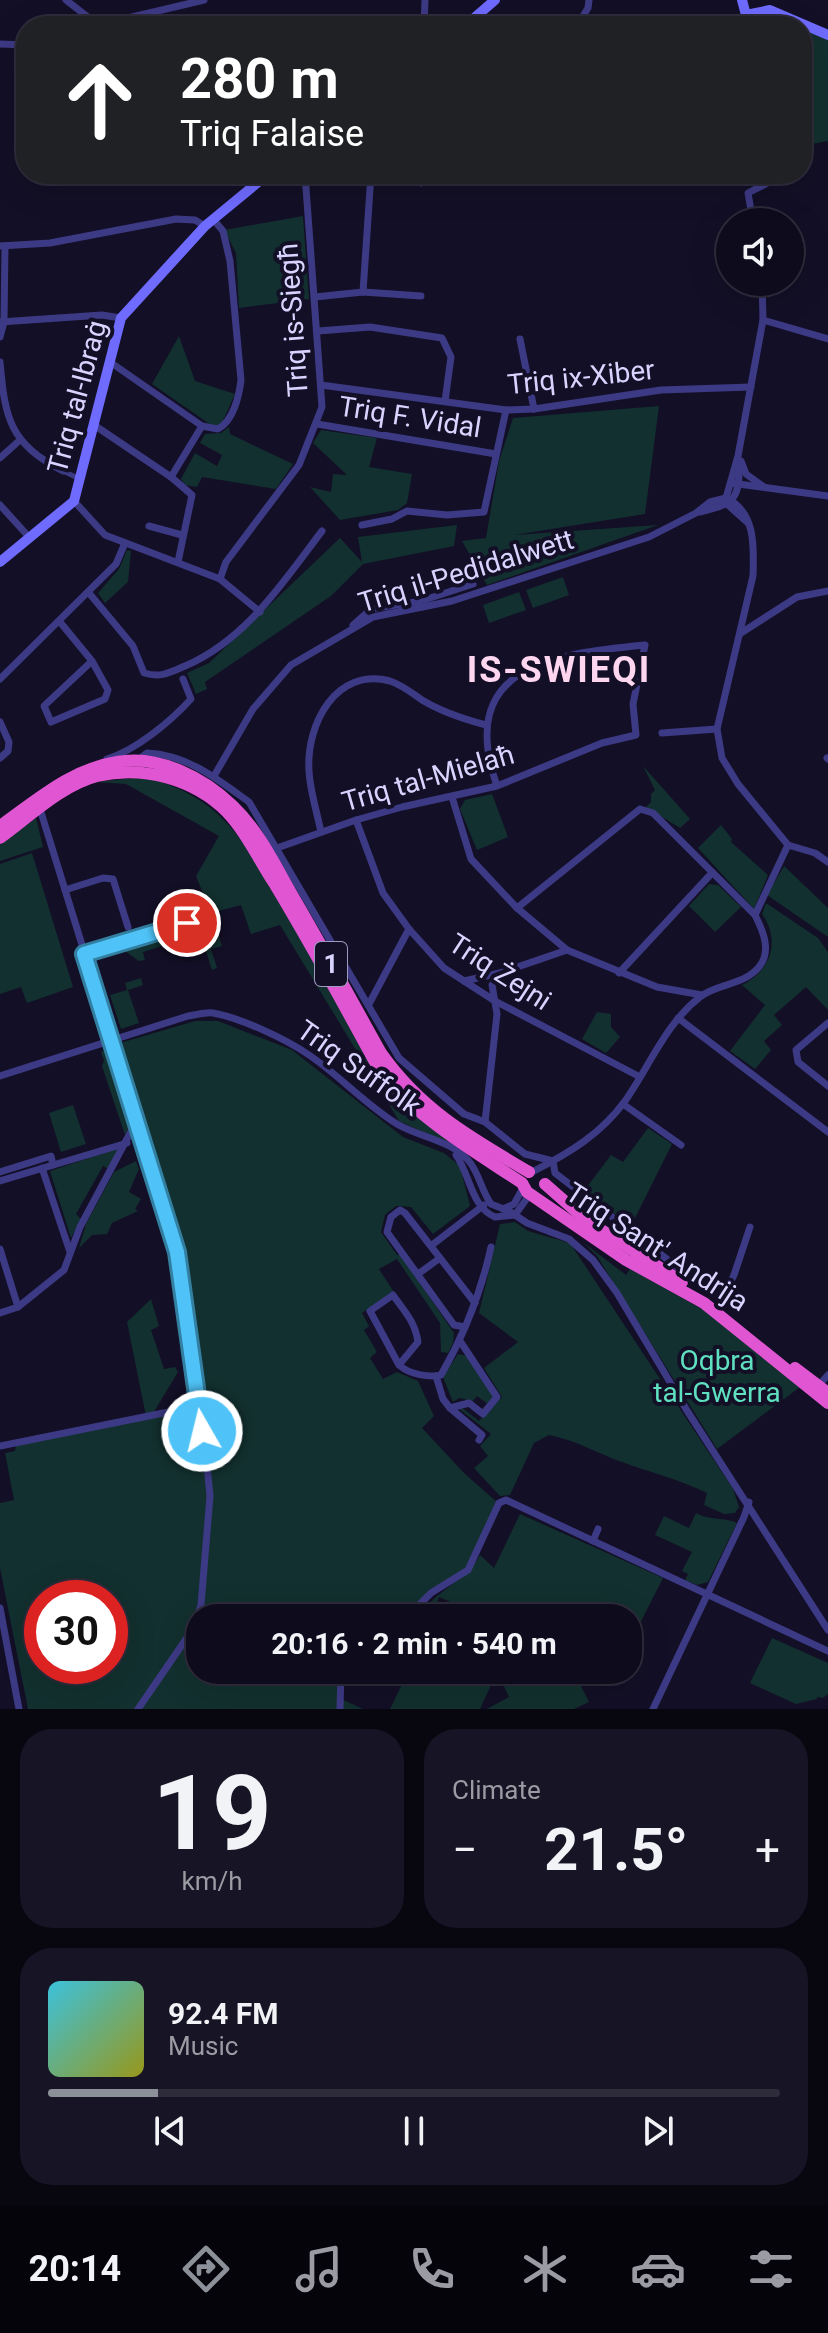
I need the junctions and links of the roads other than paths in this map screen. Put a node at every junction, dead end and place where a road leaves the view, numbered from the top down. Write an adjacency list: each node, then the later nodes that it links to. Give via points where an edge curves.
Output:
1 (66, 0): 5 (street)
2 (204, 0): 4 (street)
3 (495, 0): 7 (main road)
4 (176, 3): 6 (street)
5 (86, 16)
6 (130, 16)
7 (477, 16)
8 (757, 16): 9 (main road, via 770,10)
9 (784, 16)
10 (251, 184): 15 (main road, Triq tal-Ibraġ)
11 (306, 184): 20 (street, Triq is-Siegħ)
12 (370, 184): 17 (street)
13 (766, 184): 14 (street, via 748,193)
14 (751, 208)
15 (209, 223): 16 (street, via 176,219 50,243); 21 (main road, Triq tal-Ibraġ); 38 (street, via 223,231 230,261 241,380 226,425)
16 (3, 246): 23 (street)
17 (363, 292): 18 (street); 20 (street)
18 (421, 296)
19 (762, 296): 22 (street)
20 (315, 297): 24 (street, Triq is-Siegħ)
21 (121, 318): 23 (street); 29 (main road, Triq tal-Ibraġ)
22 (763, 320): 27 (street); 31 (street)
23 (2, 322): 25 (street)
24 (318, 331): 30 (street, Triq is-Siegħ); 32 (street, via 370,327 442,338 451,357)
25 (0, 337)
26 (520, 339): 33 (street)
27 (828, 339)
28 (0, 362): 34 (street)
29 (110, 362): 37 (main road, Triq tal-Ibraġ); 38 (street)
30 (321, 385): 32 (street, Triq ix-Xiber); 36 (street, Triq is-Siegħ)
31 (751, 387): 33 (street, Triq ix-Xiber, via 661,390); 41 (street)
32 (445, 401): 35 (street, Triq ix-Xiber)
33 (534, 409): 35 (street, Triq ix-Xiber)
34 (2, 410): 39 (street)
35 (506, 410): 40 (street)
36 (317, 424): 40 (street, Triq F. Vidal); 61 (street, Triq is-Siegħ, via 299,465 226,562)
37 (94, 425): 44 (street); 46 (main road, Triq tal-Ibraġ)
38 (202, 426): 44 (street)
39 (20, 440): 42 (street); 43 (street)
40 (496, 454): 53 (street, via 484,512 407,511)
41 (738, 456): 45 (street); 47 (street)
42 (0, 458)
43 (63, 471): 46 (street)
44 (171, 477): 56 (street, via 192,495)
45 (752, 479): 47 (street); 48 (street)
46 (81, 480): 50 (main road, Triq tal-Ibraġ)
47 (736, 482): 48 (street); 51 (street)
48 (765, 487): 49 (street)
49 (828, 496)
50 (74, 501): 57 (main road, Triq tal-Ibraġ); 58 (street, via 105,535)
51 (728, 501): 67 (street, Triq il-Pedidalwett, via 710,502 649,537 452,601 373,617); 68 (street, via 750,524 754,550)
52 (0, 505): 57 (street)
53 (362, 525)
54 (149, 526): 56 (street)
55 (322, 531): 65 (street)
56 (182, 535): 60 (street)
57 (29, 537): 59 (main road, Triq tal-Ibraġ)
58 (125, 543): 60 (street); 64 (street, via 116,564)
59 (0, 562)
60 (178, 562): 61 (street)
61 (220, 579): 65 (street)
62 (473, 584): 67 (street, via 421,601 371,609)
63 (828, 591): 68 (street, via 797,597)
64 (89, 593): 65 (street, via 133,646 144,673 159,678 211,655); 66 (street)
65 (260, 612)
66 (60, 622): 69 (street); 70 (street)
67 (347, 631): 80 (street, Triq il-Pedidalwett, via 291,665 253,709)
68 (740, 633): 74 (street)
69 (92, 661): 69 (street, via 108,690 105,699 51,722 44,706)
70 (0, 679)
71 (183, 679): 76 (street, via 191,699)
72 (0, 722): 78 (street, via 9,742)
73 (486, 725): 81 (street); 81 (street, Triq tal-Mielaħ, via 503,685 520,672 569,656 645,645 633,704 636,735 602,743); 86 (street, via 454,716 390,681 349,683 330,698 314,730 309,769)
74 (717, 729): 75 (street); 88 (street, via 722,758)
75 (662, 733)
76 (136, 743): 77 (street); 79 (street)
77 (142, 757): 79 (highway, Triq Sant' Andrija / 1); 80 (street, via 188,762); 124 (highway, Triq Sant' Andrija / 1, via 208,785 235,808 262,843 399,1078)
78 (0, 758)
79 (77, 773): 85 (highway, Triq Sant' Andrija / 1)
80 (214, 776): 89 (street, via 249,802)
81 (497, 786): 82 (street, Triq tal-Mielaħ)
82 (452, 797): 84 (street, Triq tal-Mielaħ); 93 (street, via 471,859)
83 (40, 809): 87 (highway, Triq Sant' Andrija / 1); 92 (street); 124 (highway, Triq Sant' Andrija / 1, via 70,788 114,774 169,777 202,793 228,813 253,849 390,1083 411,1106)
84 (356, 820): 86 (street, Triq tal-Mielaħ); 96 (street, Triq Żejni, via 383,893)
85 (0, 826)
86 (321, 832): 89 (street, Triq tal-Mielaħ)
87 (0, 838)
88 (788, 845): 90 (street); 94 (street)
89 (277, 848): 105 (street)
90 (828, 862)
91 (711, 874): 93 (street, via 653,813 640,809); 94 (street); 101 (street)
92 (65, 890): 95 (street, via 113,879); 99 (street)
93 (517, 908): 98 (street)
94 (755, 915): 103 (street, via 767,946 761,965 745,979)
95 (128, 927)
96 (409, 929): 102 (street, Triq Żejni, via 444,968); 105 (street)
97 (213, 933): 99 (street, via 207,916)
98 (567, 950): 100 (street); 101 (street)
99 (84, 954): 108 (street)
100 (500, 973): 102 (street); 104 (street, via 492,985)
101 (619, 973): 103 (street)
102 (464, 981): 104 (street, Triq Żejni)
103 (702, 995): 106 (street)
104 (495, 1001): 110 (street, Triq Żejni); 114 (street)
105 (369, 1004): 114 (street, via 399,1058 464,1114)
106 (678, 1018): 110 (street); 115 (street)
107 (828, 1023): 111 (street, via 796,1050 798,1062)
108 (111, 1043): 109 (street, Triq Suffolk); 113 (street); 125 (street, Triq Suffolk, via 188,1016 210,1013 231,1018 311,1056 368,1105 413,1133 446,1145)
109 (0, 1076)
110 (640, 1077): 112 (street)
111 (828, 1086)
112 (623, 1104): 117 (street); 118 (street, via 591,1139)
113 (136, 1122): 116 (street); 145 (street, via 177,1252)
114 (485, 1122): 118 (street, via 525,1154)
115 (828, 1132)
116 (127, 1143): 119 (street); 132 (street)
117 (681, 1145)
118 (553, 1161): 123 (street); 124 (street); 128 (street, via 555,1173 707,1290 718,1292 729,1285)
119 (53, 1165): 120 (street); 121 (street, via 51,1156)
120 (42, 1168): 122 (street); 132 (street)
121 (0, 1172)
122 (0, 1181)
123 (545, 1182): 124 (highway, Triq Sant' Andrija / 1, via 542,1175); 143 (highway, Triq Sant' Andrija / 1, via 586,1220 749,1327)
124 (529, 1184): 126 (street, via 514,1204); 127 (street); 144 (highway, Triq Sant' Andrija / 1, via 626,1260 704,1303)
125 (485, 1204): 126 (street); 127 (street, via 495,1217); 129 (street)
126 (501, 1209): 127 (street)
127 (515, 1215): 149 (street, via 569,1239 593,1260)
128 (750, 1227)
129 (432, 1245): 133 (street); 134 (street, via 400,1210 391,1217 387,1232)
130 (491, 1247): 135 (street)
131 (0, 1249): 136 (street)
132 (70, 1254): 136 (street, via 64,1270)
133 (440, 1258): 134 (street); 135 (street)
134 (418, 1274): 138 (street, via 454,1325)
135 (475, 1303): 138 (street)
136 (18, 1307): 137 (street)
137 (0, 1313)
138 (465, 1327): 139 (street)
139 (460, 1341): 142 (street); 146 (street, via 497,1397 483,1414 469,1403)
140 (399, 1365): 140 (street, via 370,1311 393,1295 416,1328 418,1342); 142 (street)
141 (828, 1375): 143 (street)
142 (436, 1376): 146 (street)
143 (823, 1389)
144 (828, 1403)
145 (198, 1406): 148 (street); 159 (street, via 210,1496 201,1605 195,1626)
146 (450, 1408): 147 (street, via 482,1435)
147 (479, 1440)
148 (0, 1446)
149 (749, 1502): 152 (street); 155 (street)
150 (598, 1529): 151 (street)
151 (593, 1541): 152 (street); 153 (street, via 501,1501 468,1570)
152 (707, 1594): 156 (street); 161 (street)
153 (420, 1604)
154 (0, 1608): 158 (street)
155 (828, 1630)
156 (828, 1651)
157 (341, 1684): 160 (street)
158 (19, 1709)
159 (138, 1709)
160 (340, 1709)
161 (653, 1709)

